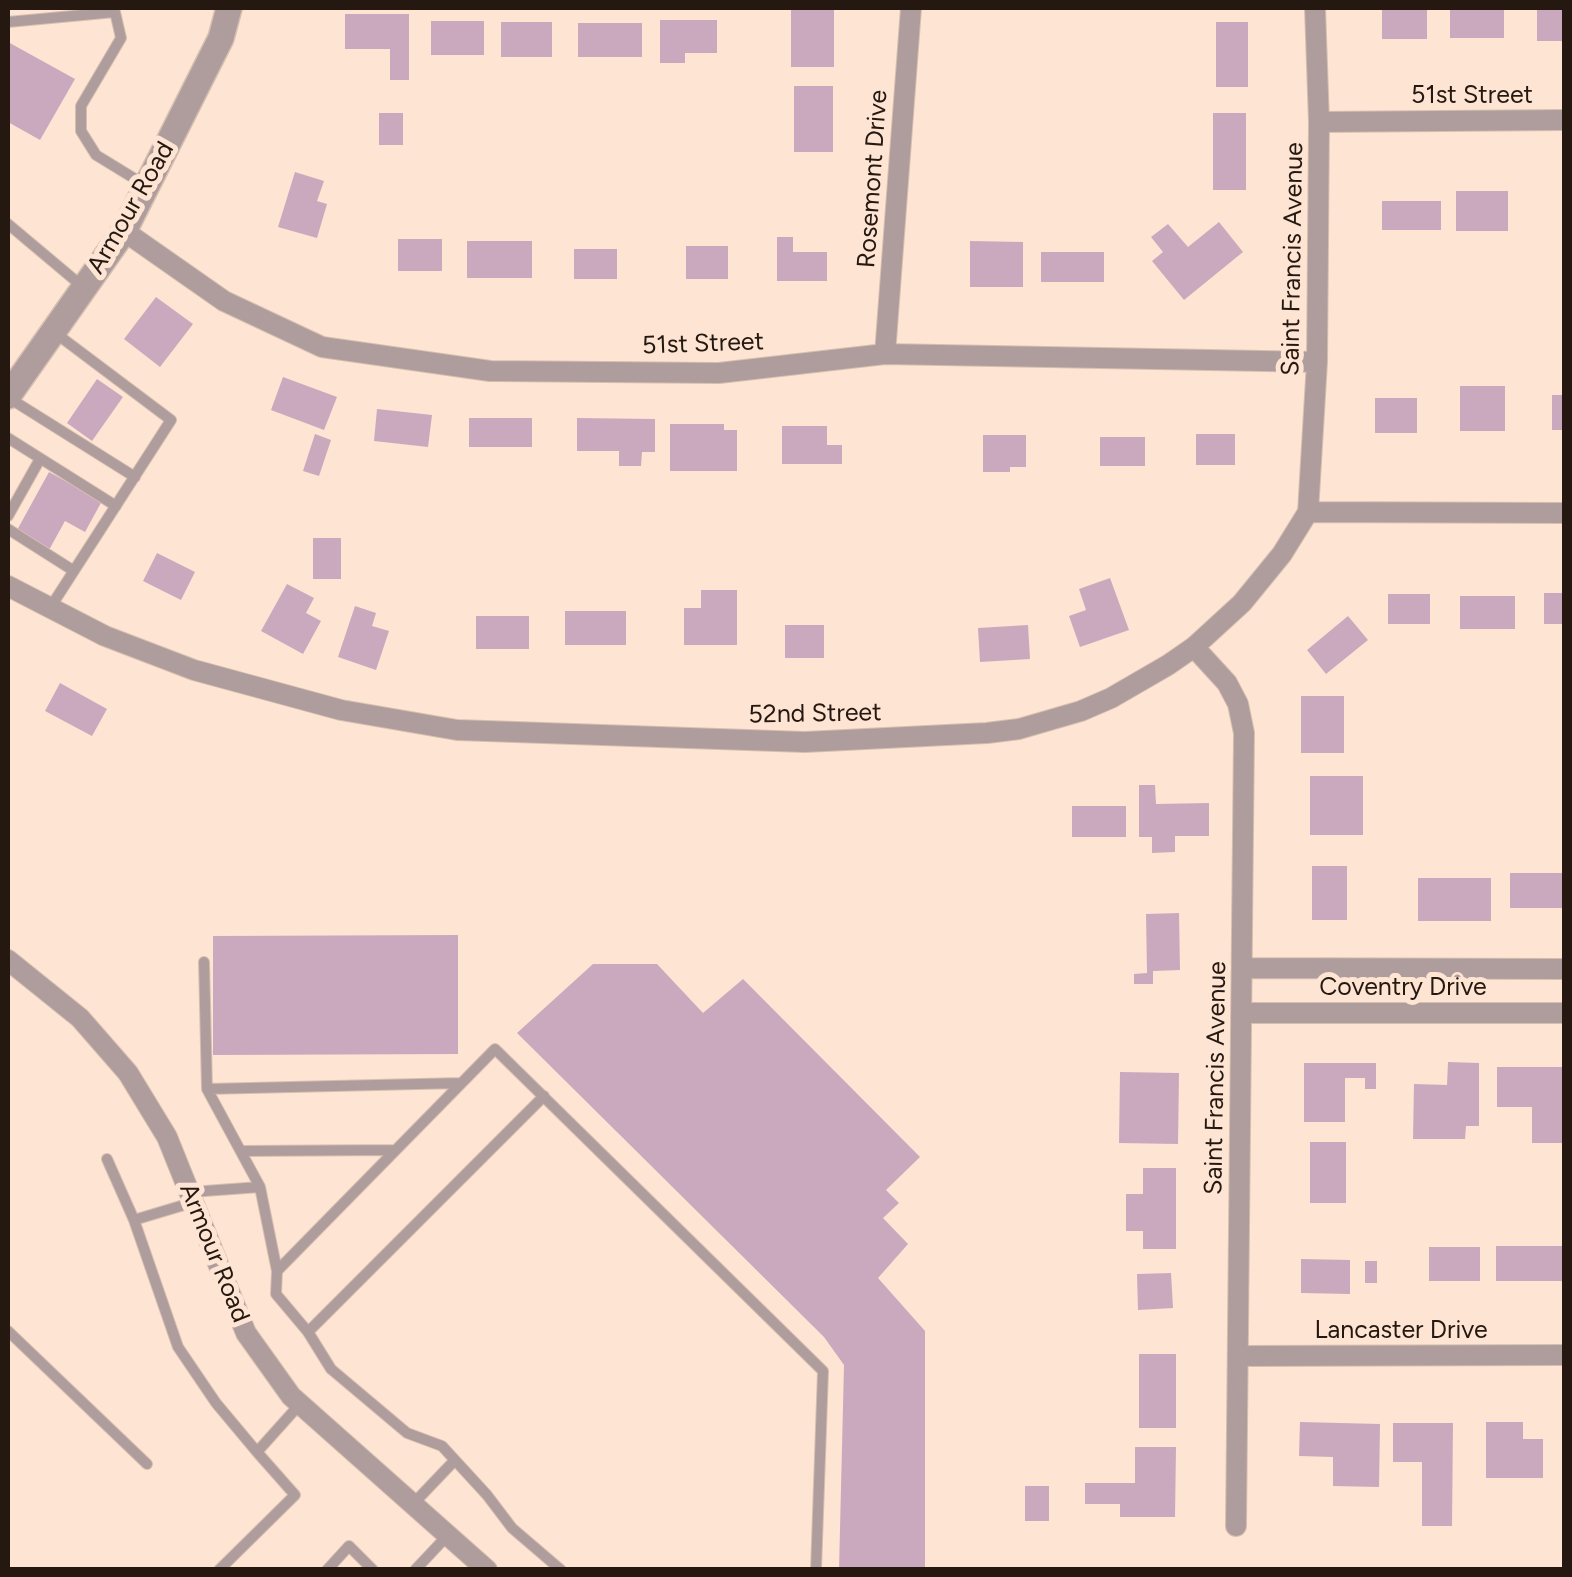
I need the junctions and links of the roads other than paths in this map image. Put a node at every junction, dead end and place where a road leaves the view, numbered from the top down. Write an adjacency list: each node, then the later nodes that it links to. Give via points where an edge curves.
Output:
1 (230, 8): 7 (street, Armour Road)
2 (911, 8): 12 (street, Rosemont Drive)
3 (1315, 8): 6 (street, Saint Francis Avenue)
4 (8, 22): 7 (lane, via 115,12 121,38 81,106 81,131 96,155)
5 (1564, 120): 6 (street, 51st Street)
6 (1319, 122): 13 (street, Saint Francis Avenue)
7 (147, 187): 9 (street, Armour Road)
8 (8, 224): 10 (lane)
9 (124, 231): 10 (street, Armour Road); 12 (street, 51st Street, via 224,301 322,347 490,371 719,373)
10 (84, 288): 11 (street, Armour Road)
11 (53, 332): 14 (street, Armour Road); 17 (lane, via 171,420)
12 (885, 354): 13 (street, 51st Street)
13 (1318, 362): 19 (street, Saint Francis Avenue)
14 (8, 396): 17 (lane)
15 (8, 438): 16 (lane)
16 (40, 459): 18 (lane); 21 (lane)
17 (134, 478): 18 (lane)
18 (116, 506): 23 (lane)
19 (1308, 512): 20 (street); 26 (street, 52nd Street, via 1263,580)
20 (1564, 513)
21 (8, 516)
22 (8, 529): 23 (lane)
23 (74, 571): 25 (lane)
24 (8, 586): 25 (street, 52nd Street)
25 (50, 608): 26 (street, 52nd Street, via 194,670 341,710 457,730 824,741 1019,729 1111,698)
26 (1194, 646): 29 (street, Saint Francis Avenue, via 1227,684 1244,734)
27 (8, 960): 40 (street, Armour Road, via 80,1018 128,1074)
28 (204, 962): 34 (lane)
29 (1242, 968): 30 (street, Coventry Drive); 31 (street, Saint Francis Avenue)
30 (1564, 969)
31 (1242, 1013): 32 (street, Coventry Drive); 46 (street, Saint Francis Avenue)
32 (1564, 1013)
33 (462, 1083): 34 (lane); 35 (lane, via 495,1049); 36 (lane)
34 (207, 1089): 37 (lane)
35 (544, 1096): 44 (lane); 60 (lane, via 823,1371)
36 (396, 1150): 37 (lane); 42 (lane)
37 (241, 1152): 39 (lane)
38 (108, 1158): 41 (lane)
39 (260, 1187): 40 (lane); 42 (lane)
40 (193, 1197): 41 (lane); 47 (street, Armour Road, via 246,1333)
41 (134, 1220): 48 (lane, via 178,1347)
42 (277, 1272): 44 (lane, via 276,1294)
43 (8, 1331): 50 (lane)
44 (308, 1332): 49 (lane, via 332,1369 407,1433 442,1446)
45 (1564, 1355): 46 (street, Lancaster Drive)
46 (1238, 1356): 52 (street, Saint Francis Avenue)
47 (300, 1404): 48 (lane); 51 (street, Armour Road)
48 (257, 1452): 54 (lane, via 295,1495)
49 (456, 1460): 51 (lane); 59 (lane, via 512,1528)
50 (147, 1464)
51 (414, 1504): 53 (street, Armour Road)
52 (1236, 1526)
53 (448, 1535): 57 (lane); 58 (street, Armour Road)
54 (219, 1570)
55 (327, 1570): 56 (lane, via 349,1546)
56 (373, 1570)
57 (415, 1570)
58 (487, 1570)
59 (561, 1570)
60 (816, 1570)

